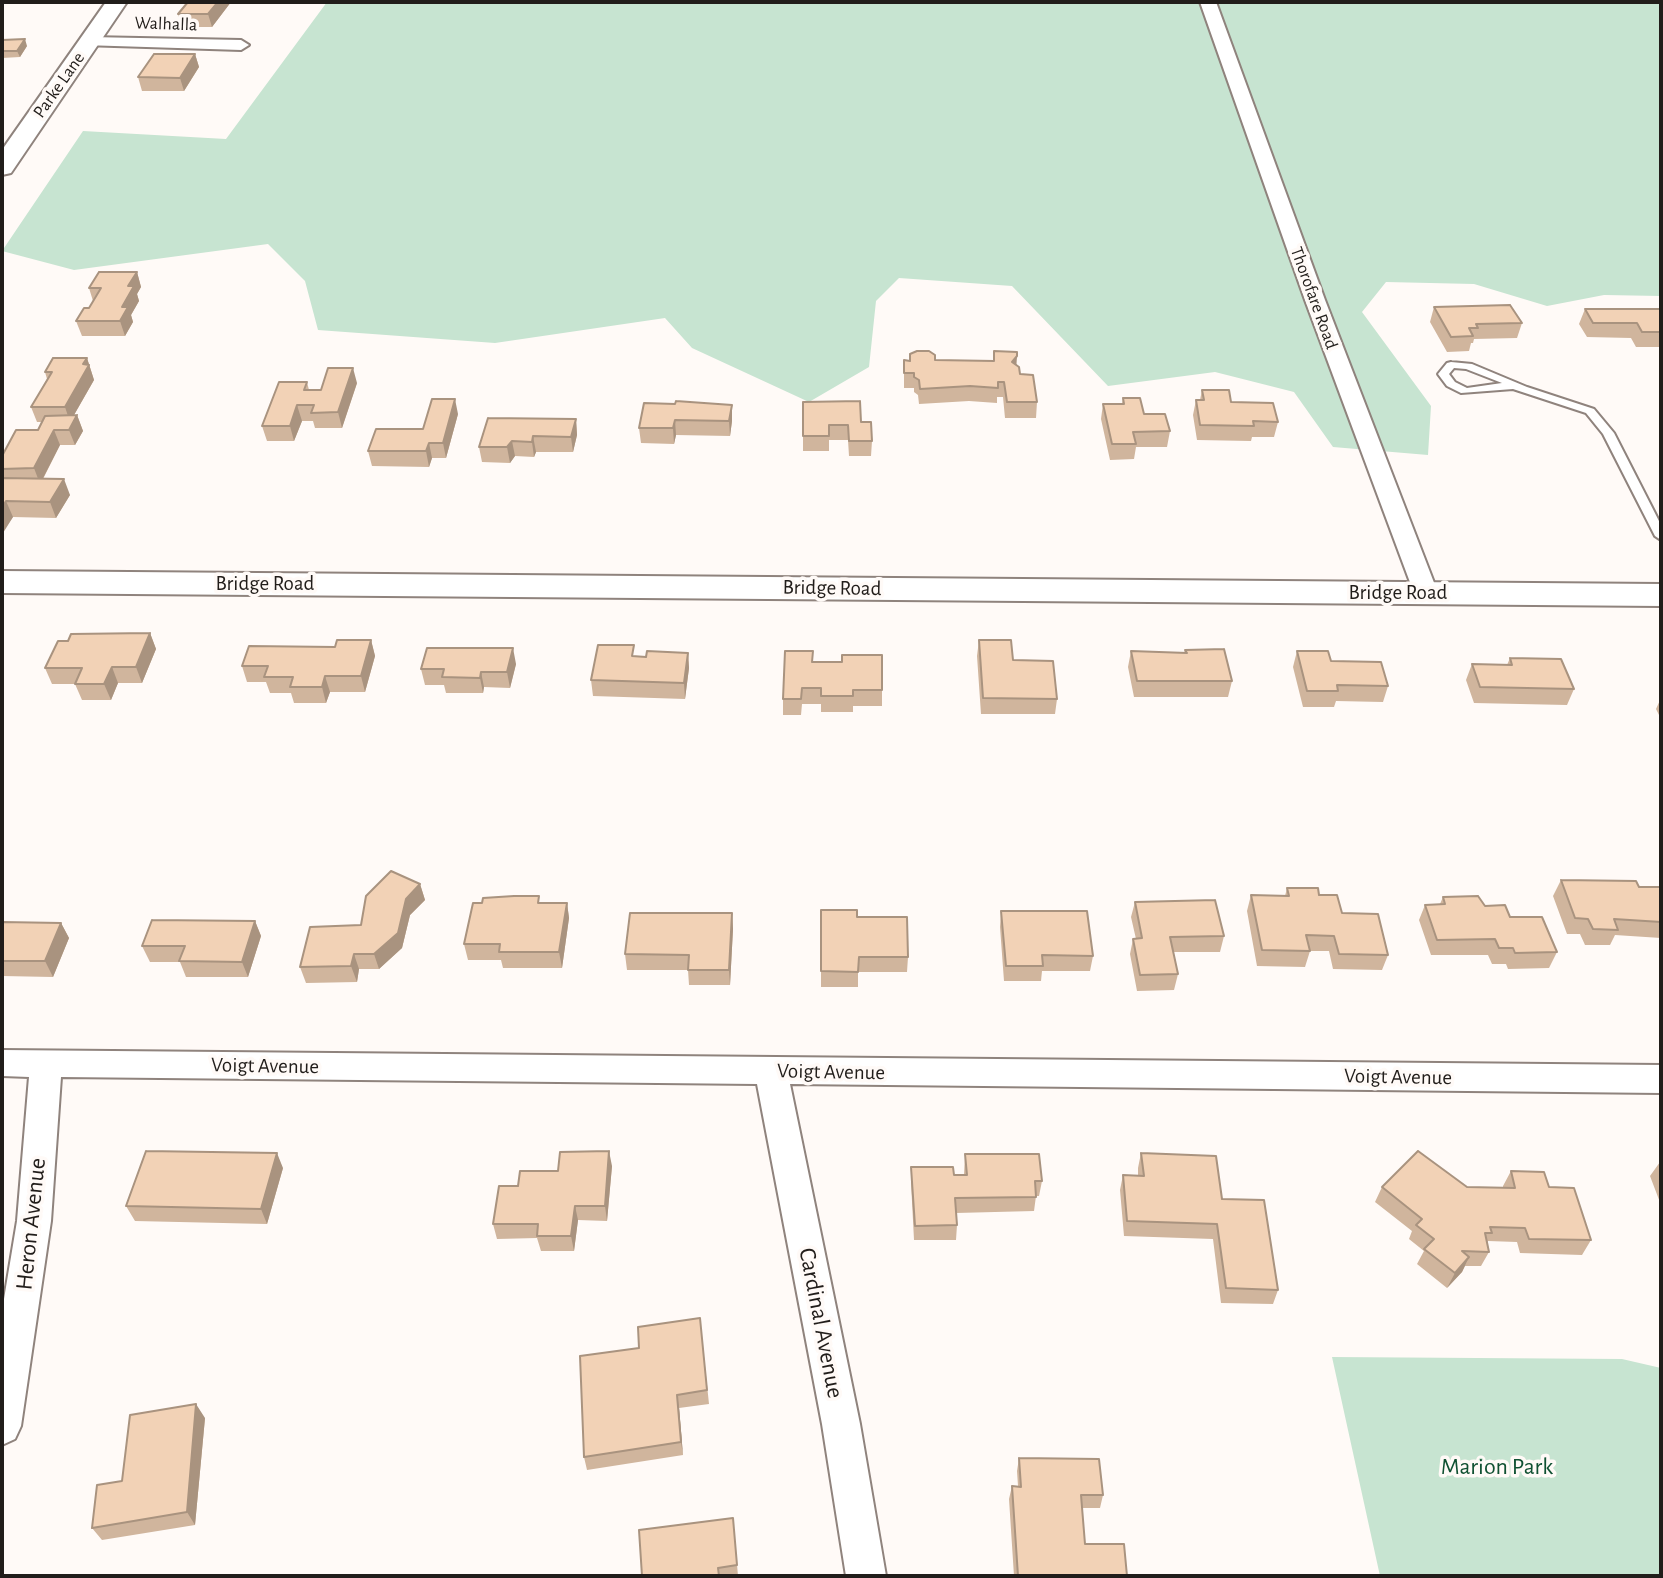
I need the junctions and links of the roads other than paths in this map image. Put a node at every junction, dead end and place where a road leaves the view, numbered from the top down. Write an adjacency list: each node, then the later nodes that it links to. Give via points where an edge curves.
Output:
1 (116, 2): 3 (main road, Parke Lane)
2 (1208, 2): 9 (street, Thorofare Road)
3 (89, 42): 4 (street, Walhalla); 5 (main road, Parke Lane)
4 (242, 45)
5 (2, 168)
6 (1516, 385): 6 (lane, via 1468,366 1451,365 1443,374 1465,391); 7 (lane, via 1590,411 1608,433)
7 (1661, 536)
8 (2, 582): 9 (main road, Bridge Road)
9 (1426, 593): 10 (main road, Bridge Road)
10 (1661, 595)
11 (2, 1063): 12 (street, Voigt Avenue)
12 (46, 1063): 13 (street, Voigt Avenue); 15 (street, Heron Avenue, via 34,1221)
13 (771, 1071): 14 (street, Voigt Avenue); 16 (street, Cardinal Avenue, via 841,1424)
14 (1661, 1079)
15 (2, 1426)
16 (866, 1576)

